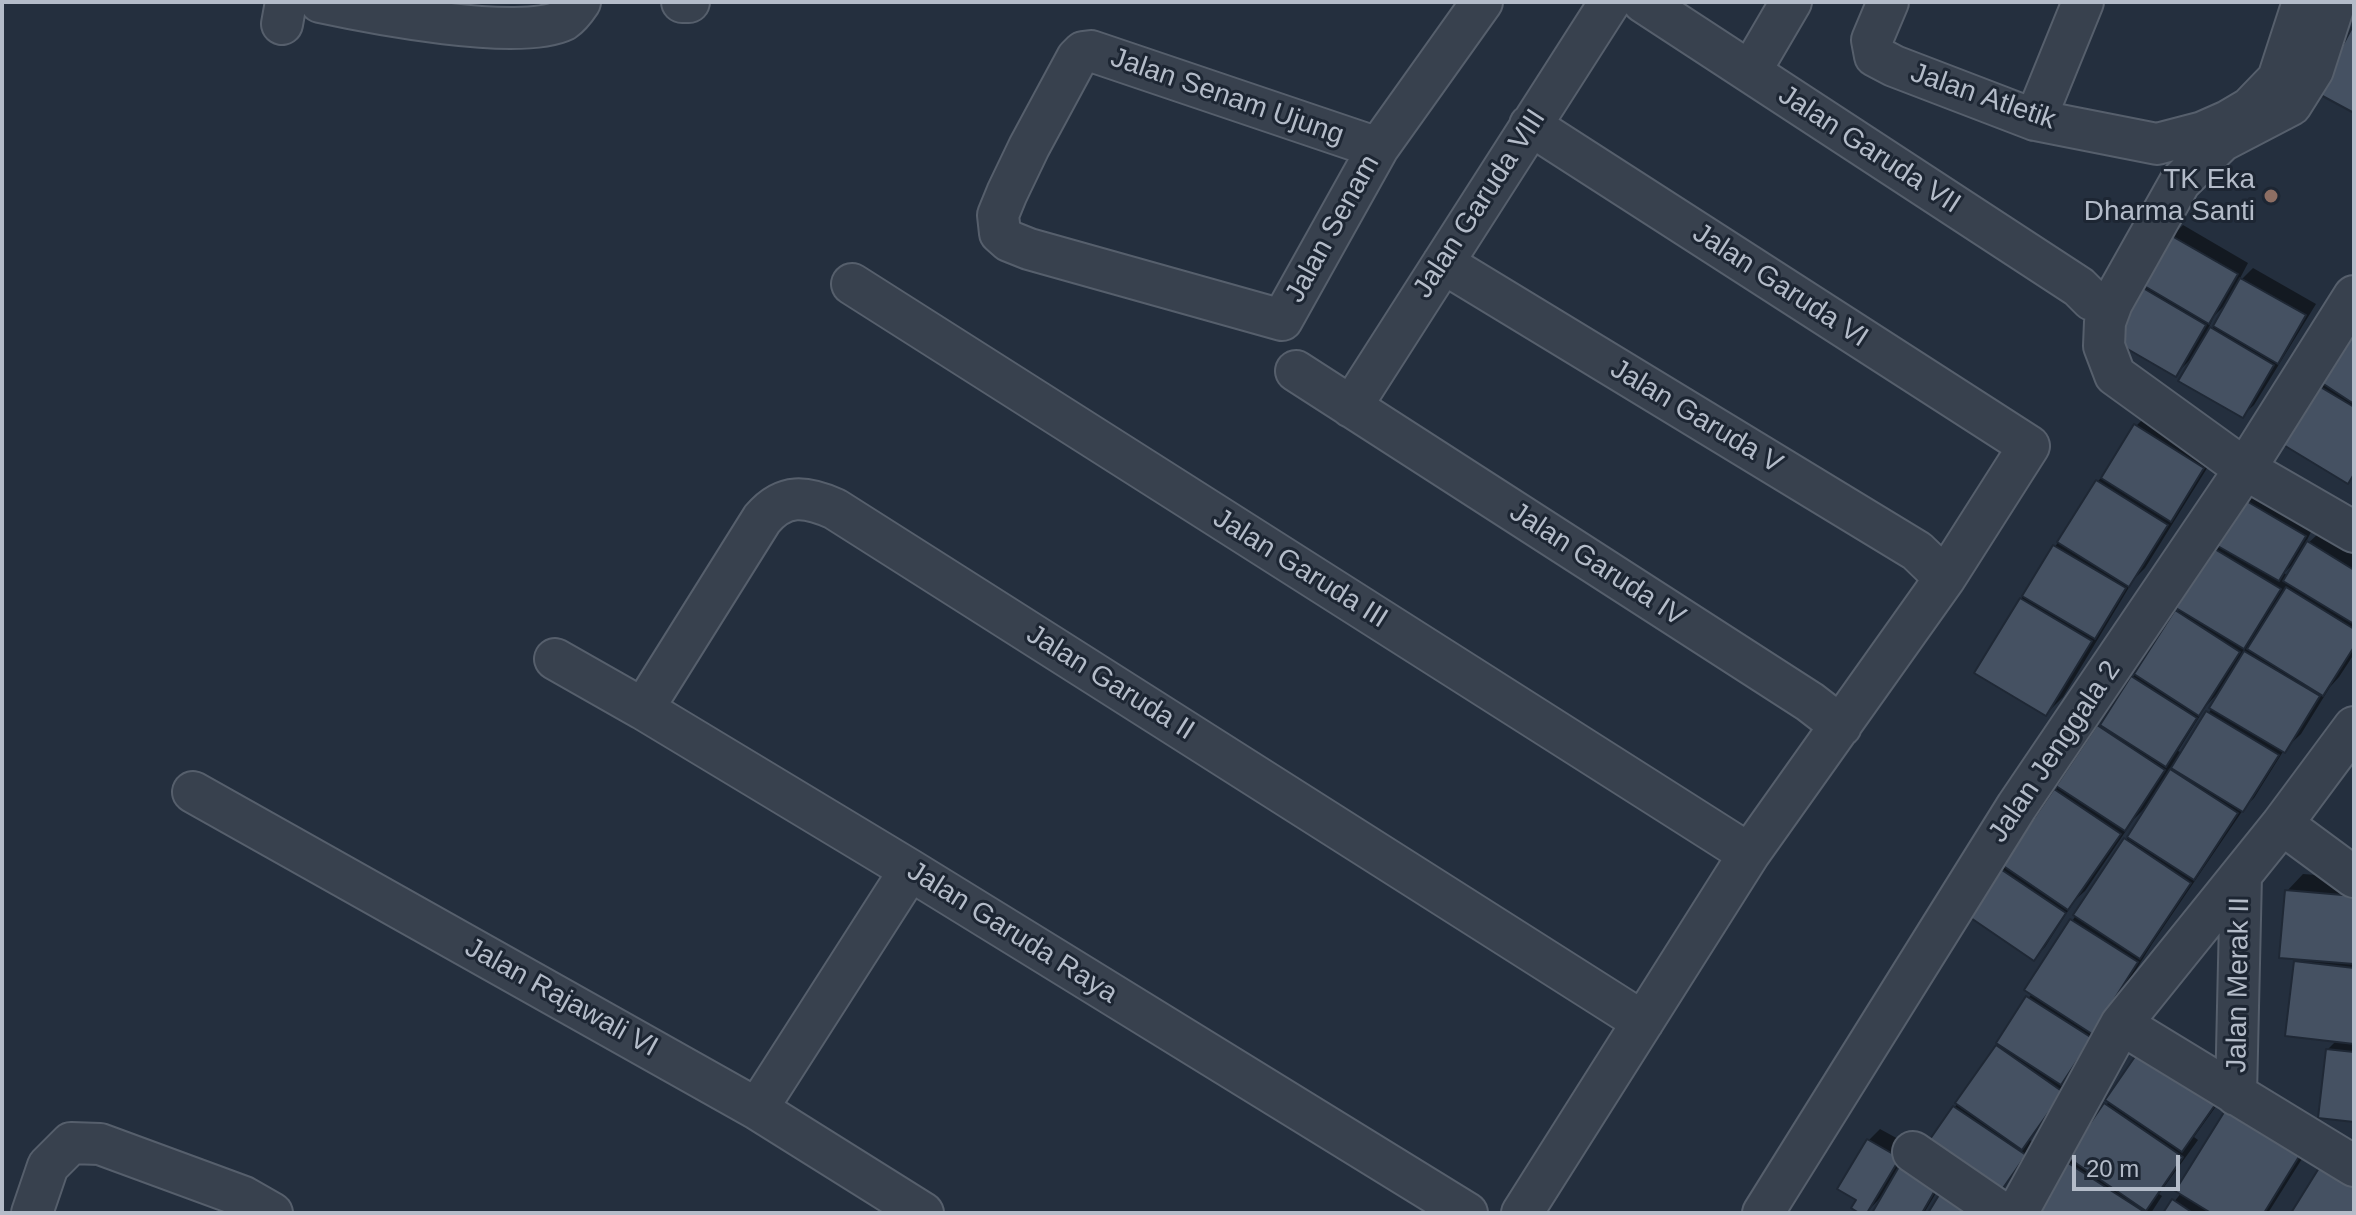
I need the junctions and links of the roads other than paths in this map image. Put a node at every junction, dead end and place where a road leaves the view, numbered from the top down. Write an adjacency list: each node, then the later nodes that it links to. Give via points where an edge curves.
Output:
1 (320, 2): 2 (street, via 515,29 566,19)
2 (580, 2)
3 (682, 2): 4 (street)
4 (689, 2)
5 (1482, 2): 16 (street, Jalan Senam)
6 (1610, 2): 15 (street, Jalan Garuda VIII)
7 (1643, 2): 13 (street, Jalan Garuda VII)
8 (1791, 2): 13 (street)
9 (1888, 2): 14 (street, Jalan Atletik, via 1872,40 1875,56)
10 (2083, 2): 14 (street)
11 (2303, 2): 14 (street, Jalan Atletik, via 2278,79 2250,108 2216,127 2157,144)
12 (2335, 2): 24 (street, via 2313,70 2291,105 2222,141 2180,182 2105,322 2104,346 2115,375)
13 (1750, 72): 21 (street, Jalan Garuda VII)
14 (2035, 120)
15 (1530, 125): 18 (street, Jalan Garuda VIII); 26 (street, Jalan Garuda VI, via 2029,446)
16 (1378, 148): 17 (street, Jalan Senam, via 1282,320); 17 (street, Jalan Senam Ujung, via 1083,52 998,215 1000,233)
17 (1029, 249)
18 (1443, 263): 23 (street, Jalan Garuda VIII); 26 (street, Jalan Garuda V, via 1917,551)
19 (852, 284): 33 (street, Jalan Garuda III)
20 (2354, 296): 24 (street, Jalan Jenggala 2)
21 (2092, 300)
22 (1296, 371): 23 (street, Jalan Garuda IV)
23 (1351, 407): 29 (street, Jalan Garuda IV)
24 (2245, 469): 25 (street); 48 (street, Jalan Jenggala 2, via 2017,806)
25 (2354, 532)
26 (1945, 578): 29 (street)
27 (555, 659): 28 (street, Jalan Garuda Raya)
28 (643, 709): 34 (street, Jalan Garuda Raya); 37 (street, Jalan Garuda II, via 773,506 790,499 823,504)
29 (1841, 726): 33 (street)
30 (2354, 727): 32 (street)
31 (193, 792): 40 (street, Jalan Rajawali VI)
32 (2282, 824): 35 (street); 36 (street)
33 (1749, 854): 37 (street)
34 (910, 870): 40 (street); 46 (street, Jalan Garuda Raya)
35 (2241, 875): 38 (street); 39 (street, Jalan Merak II)
36 (2354, 877)
37 (1643, 1022): 47 (street)
38 (2121, 1024): 39 (street); 50 (street)
39 (2236, 1095): 42 (street)
40 (757, 1109): 45 (street, Jalan Rajawali VI)
41 (1913, 1152): 49 (street)
42 (2354, 1166)
43 (32, 1213): 44 (street, via 48,1166 71,1143 100,1144 244,1197)
44 (272, 1213)
45 (923, 1213)
46 (1467, 1213)
47 (1522, 1213)
48 (1763, 1213)
49 (2002, 1213)
50 (2017, 1213)

